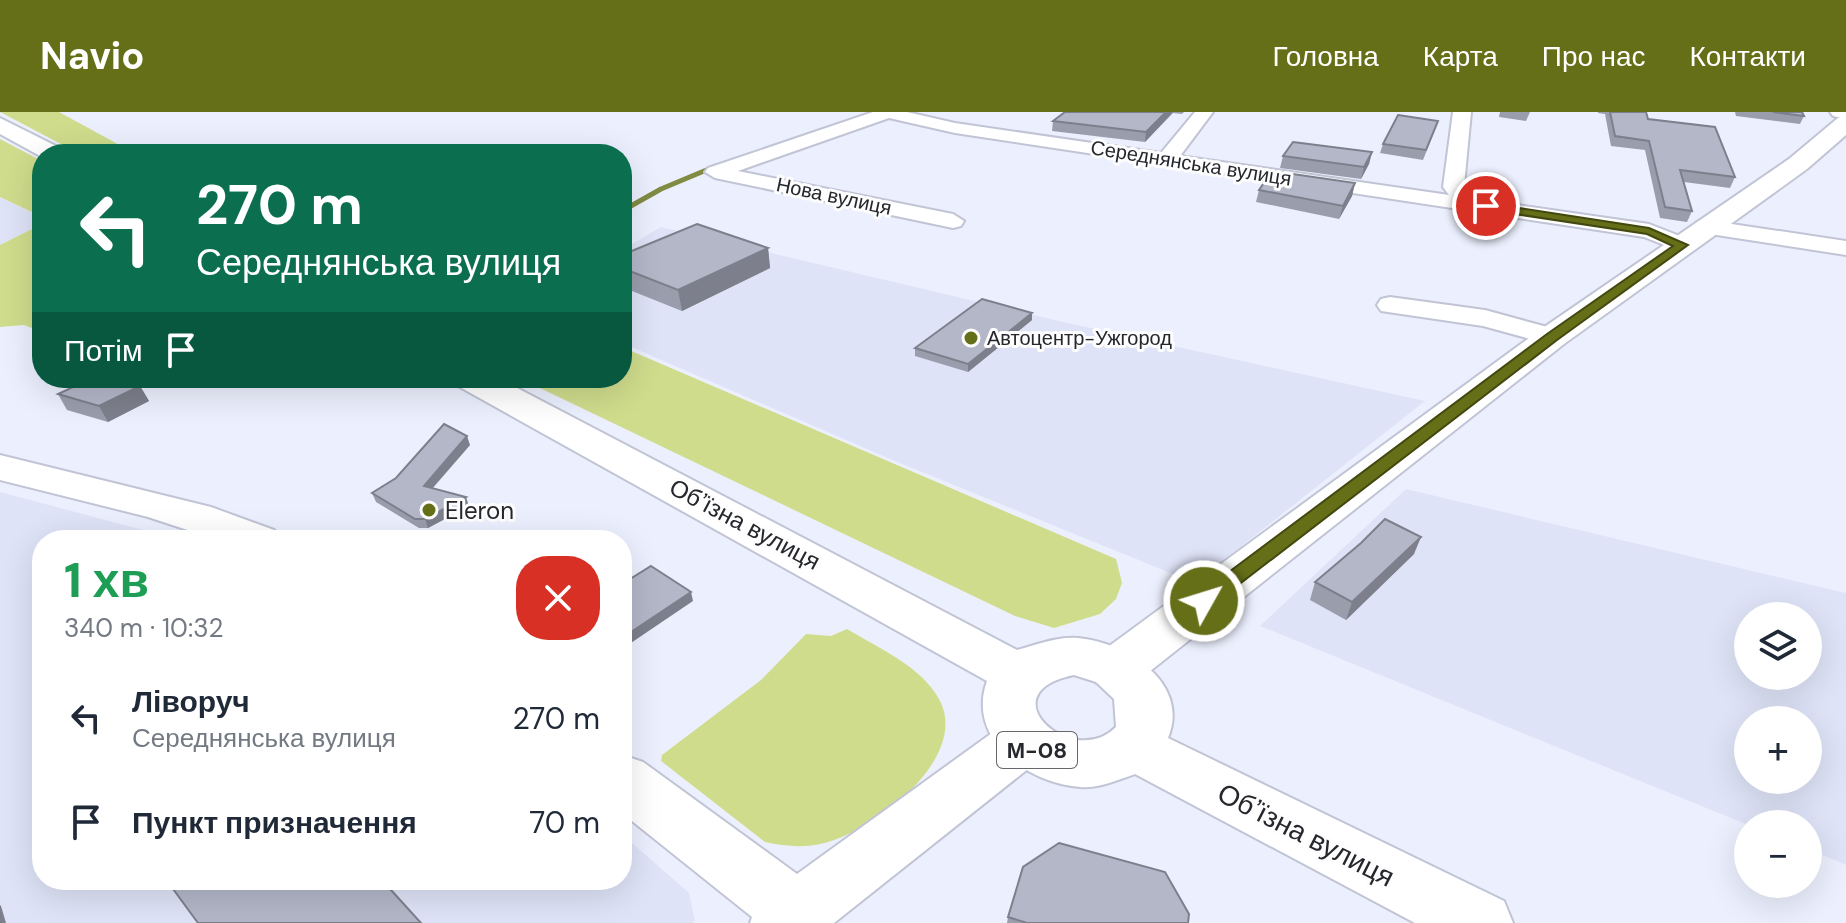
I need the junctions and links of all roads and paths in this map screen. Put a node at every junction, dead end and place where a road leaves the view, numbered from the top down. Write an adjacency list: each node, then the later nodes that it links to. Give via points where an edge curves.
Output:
1 (889, 112): 9 (street, Середнянська вулиця, via 955,128); 11 (street, Нова вулиця, via 715,172)
2 (1204, 112): 9 (street)
3 (1462, 112): 10 (street, via 1453,187 1464,199)
4 (1839, 112): 5 (street)
5 (1846, 114)
6 (1846, 123): 12 (main road, via 1798,164)
7 (0, 125): 8 (main road)
8 (35, 144)
9 (1170, 161): 10 (street, Середнянська вулиця)
10 (1486, 206): 12 (street, Середнянська вулиця)
11 (953, 221)
12 (1694, 236): 13 (street, Середнянська вулиця); 15 (main road)
13 (1846, 248)
14 (1390, 305): 15 (street, via 1485,318)
15 (1552, 337): 19 (main road)
16 (490, 388): 20 (main road, Обʼїзна вулиця)
17 (0, 467): 18 (main road)
18 (236, 530)
19 (1116, 669): 20 (main road, via 1096,660 1052,657); 22 (main road, via 1132,682 1148,715)
20 (1017, 674): 21 (main road, М-08, via 1007,689 1005,706)
21 (1023, 741): 22 (main road, М-08, via 1066,762 1092,764); 24 (main road)
22 (1133, 747): 25 (main road, Обʼїзна вулиця)
23 (632, 787): 24 (main road)
24 (789, 918)
25 (1480, 923)

